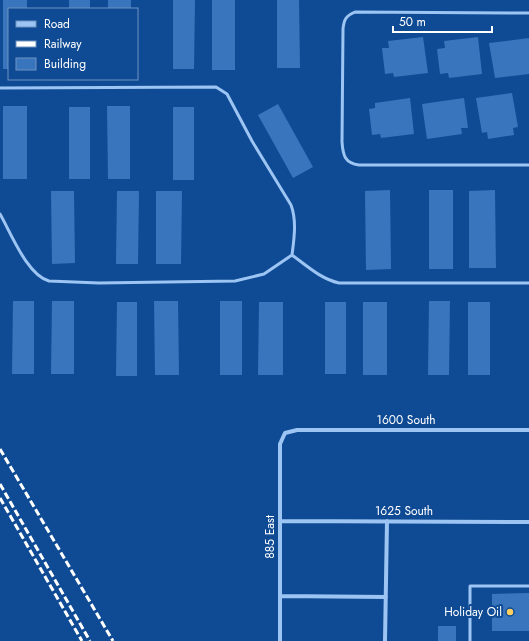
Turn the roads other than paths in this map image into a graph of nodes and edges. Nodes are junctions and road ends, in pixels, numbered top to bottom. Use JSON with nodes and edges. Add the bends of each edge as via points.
{"nodes":[{"id":1,"x":529,"y":13,"type":"edge"},
{"id":2,"x":0,"y":88,"type":"edge"},
{"id":3,"x":529,"y":165,"type":"edge"},
{"id":4,"x":0,"y":214,"type":"edge"},
{"id":5,"x":292,"y":255,"type":"junction"},
{"id":6,"x":529,"y":283,"type":"edge"},
{"id":7,"x":529,"y":430,"type":"edge"},
{"id":8,"x":284,"y":433,"type":"joint"},
{"id":9,"x":280,"y":521,"type":"junction"},
{"id":10,"x":387,"y":521,"type":"junction"},
{"id":11,"x":529,"y":522,"type":"edge"},
{"id":12,"x":529,"y":586,"type":"edge"},
{"id":13,"x":280,"y":596,"type":"junction"},
{"id":14,"x":386,"y":597,"type":"junction"},
{"id":15,"x":280,"y":641,"type":"edge"},
{"id":16,"x":385,"y":641,"type":"edge"},
{"id":17,"x":470,"y":641,"type":"edge"}],
"edges":[{"from":1,"to":3,"type":"lane","via":[[355,12],[347,15],[343,20],[342,135],[343,152],[350,164]]},
{"from":2,"to":5,"type":"lane","via":[[221,88],[227,94],[291,205],[294,229]]},
{"from":4,"to":5,"type":"lane","via":[[33,270],[41,279],[49,281],[235,281],[264,274]]},
{"from":5,"to":6,"type":"lane","via":[[329,281],[339,283]]},
{"from":7,"to":8,"type":"street","name":"1600 South","via":[[297,430]]},
{"from":8,"to":9,"type":"street","name":"885 East","via":[[280,444]]},
{"from":9,"to":10,"type":"street","name":"1625 South"},
{"from":9,"to":13,"type":"street","name":"885 East"},
{"from":10,"to":11,"type":"street","name":"1625 South"},
{"from":10,"to":14,"type":"street"},
{"from":12,"to":17,"type":"lane","via":[[470,586]]},
{"from":13,"to":14,"type":"street"},
{"from":13,"to":15,"type":"street","name":"885 East"},
{"from":14,"to":16,"type":"street"}]}
